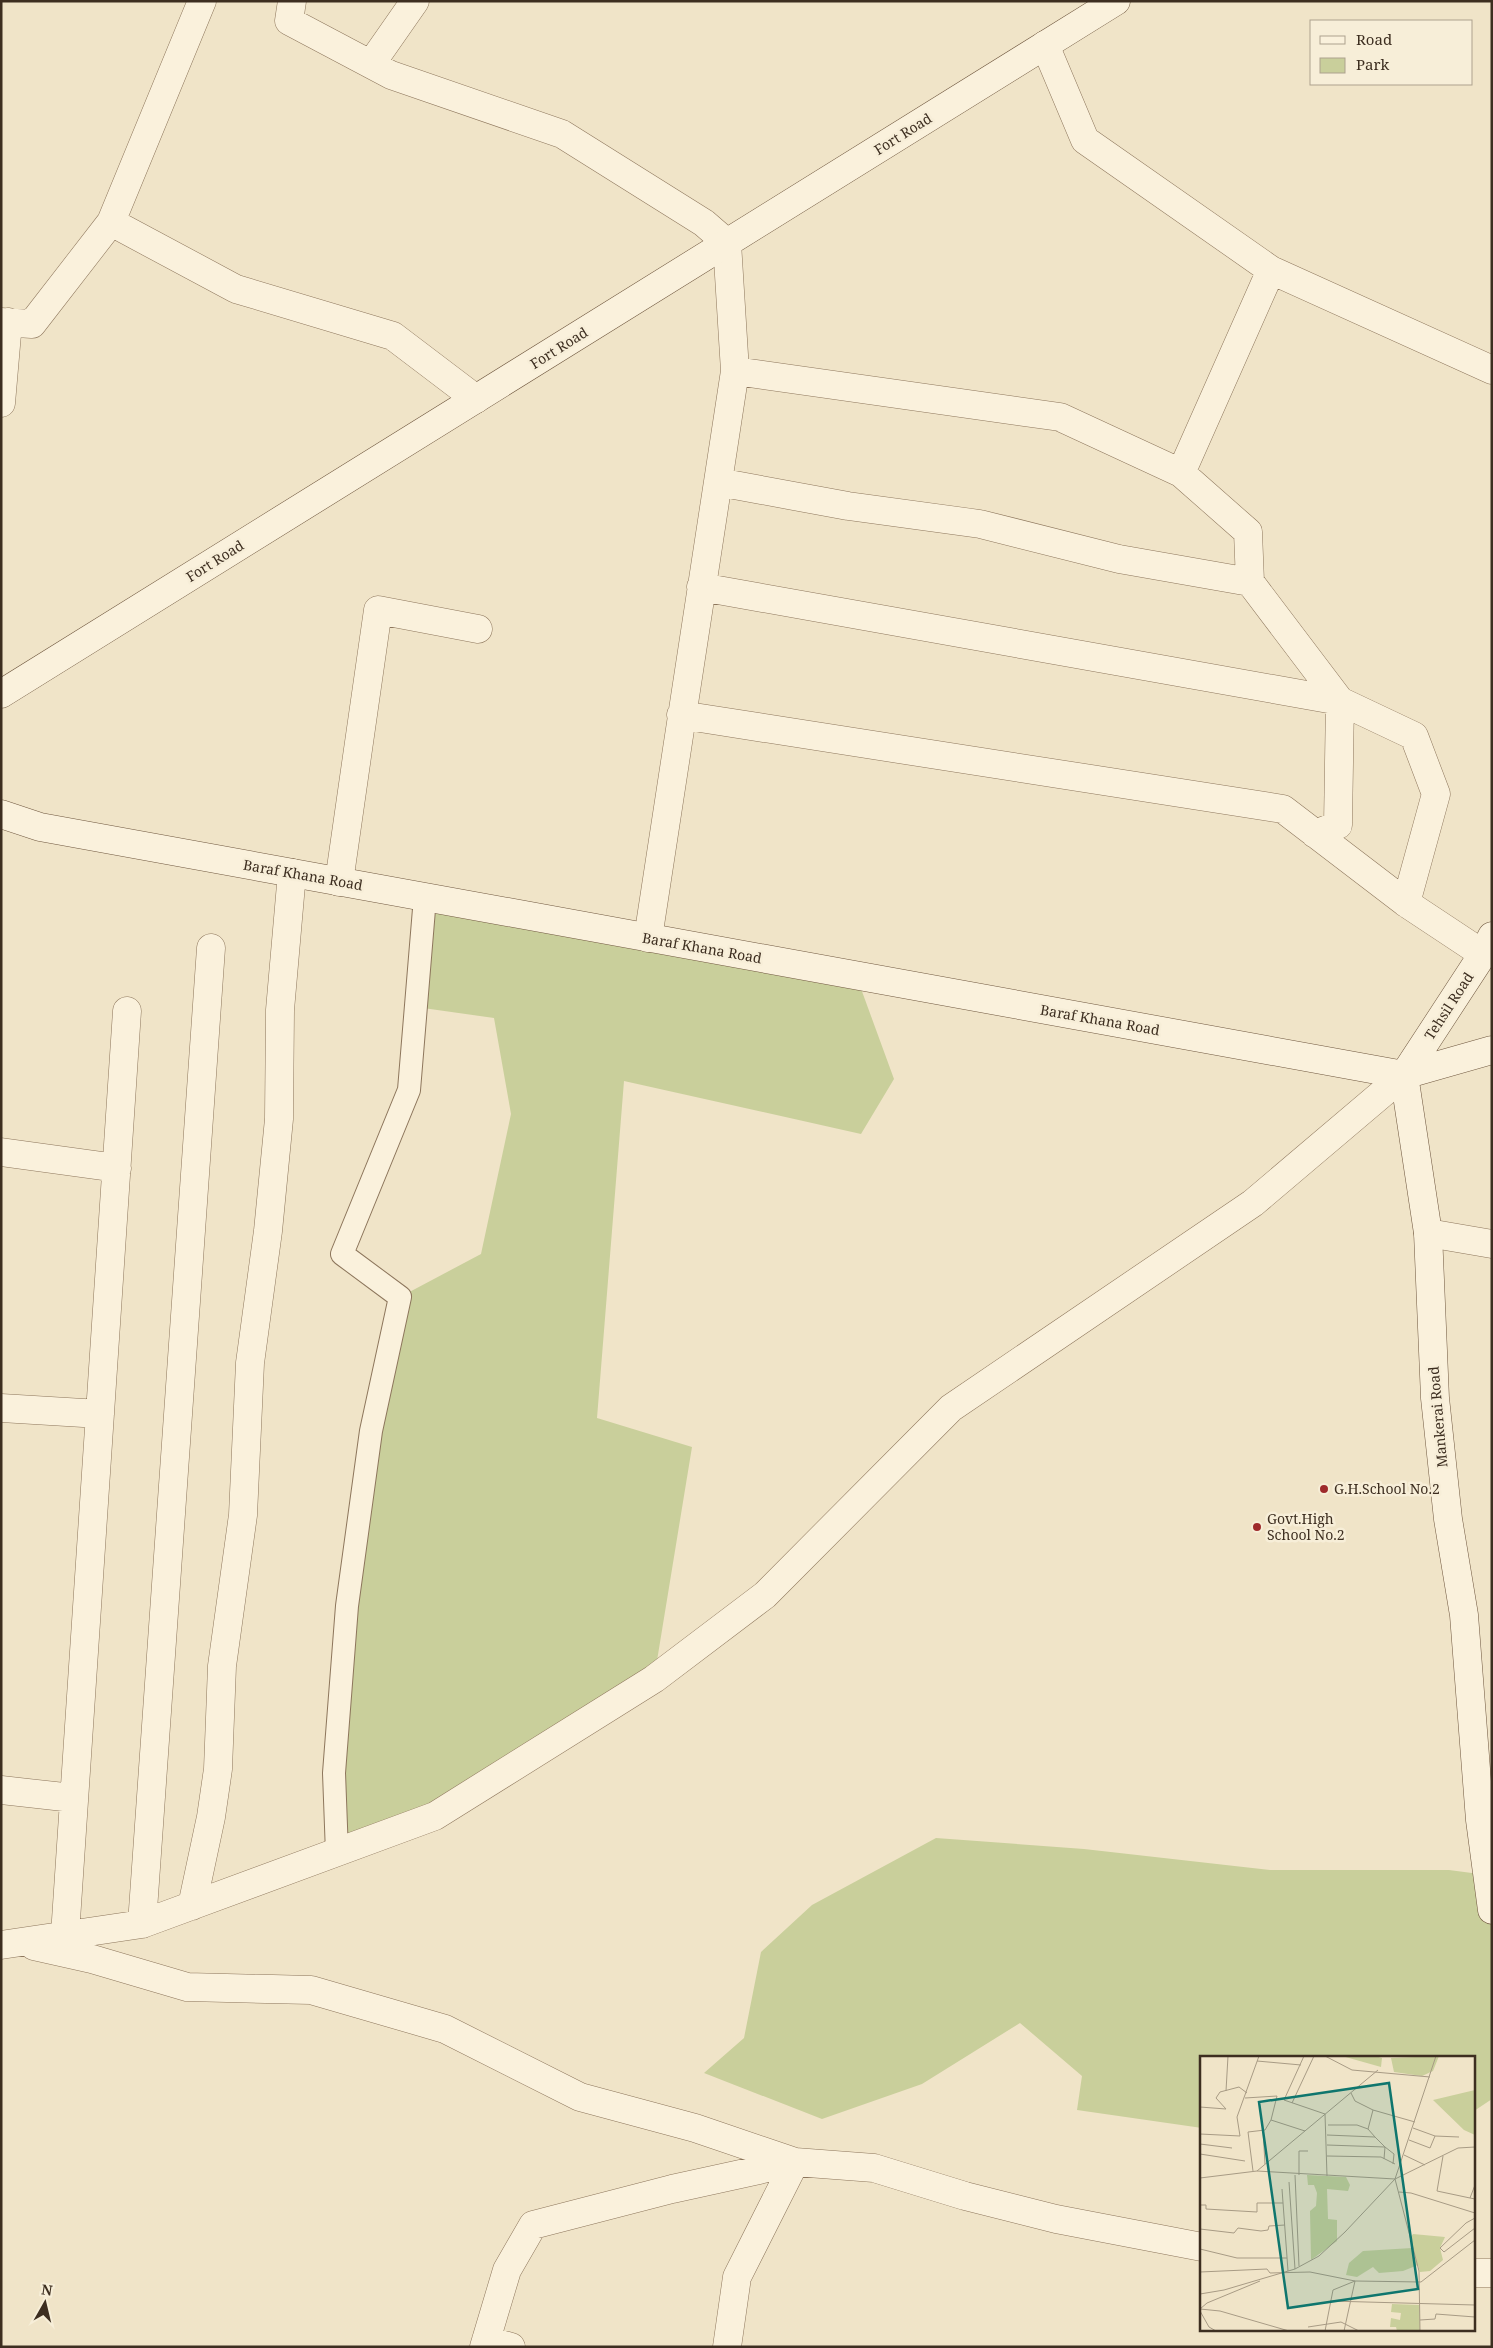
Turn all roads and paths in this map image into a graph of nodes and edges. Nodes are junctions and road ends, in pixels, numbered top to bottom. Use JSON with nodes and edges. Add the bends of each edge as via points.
{"nodes":[{"id":1,"x":202,"y":1,"type":"edge"},
{"id":2,"x":292,"y":1,"type":"edge"},
{"id":3,"x":415,"y":1,"type":"edge"},
{"id":4,"x":1116,"y":1,"type":"edge"},
{"id":5,"x":1045,"y":45,"type":"junction"},
{"id":6,"x":371,"y":64,"type":"junction"},
{"id":7,"x":111,"y":222,"type":"junction"},
{"id":8,"x":727,"y":243,"type":"junction"},
{"id":9,"x":1271,"y":270,"type":"junction"},
{"id":10,"x":4,"y":322,"type":"edge"},
{"id":11,"x":1492,"y":370,"type":"edge"},
{"id":12,"x":735,"y":371,"type":"junction"},
{"id":13,"x":476,"y":399,"type":"junction"},
{"id":14,"x":1,"y":403,"type":"edge"},
{"id":15,"x":1181,"y":473,"type":"junction"},
{"id":16,"x":718,"y":482,"type":"junction"},
{"id":17,"x":1250,"y":582,"type":"junction"},
{"id":18,"x":701,"y":587,"type":"junction"},
{"id":19,"x":478,"y":629,"type":"dead end"},
{"id":20,"x":1,"y":694,"type":"edge"},
{"id":21,"x":1340,"y":701,"type":"junction"},
{"id":22,"x":681,"y":715,"type":"junction"},
{"id":23,"x":1,"y":814,"type":"edge"},
{"id":24,"x":1315,"y":834,"type":"junction"},
{"id":25,"x":292,"y":873,"type":"junction"},
{"id":26,"x":339,"y":882,"type":"junction"},
{"id":27,"x":425,"y":898,"type":"junction"},
{"id":28,"x":1406,"y":903,"type":"junction"},
{"id":29,"x":648,"y":938,"type":"junction"},
{"id":30,"x":1487,"y":945,"type":"edge"},
{"id":31,"x":211,"y":948,"type":"dead end"},
{"id":32,"x":127,"y":1011,"type":"dead end"},
{"id":33,"x":1492,"y":1050,"type":"edge"},
{"id":34,"x":1404,"y":1075,"type":"junction"},
{"id":35,"x":1,"y":1152,"type":"edge"},
{"id":36,"x":117,"y":1168,"type":"junction"},
{"id":37,"x":1428,"y":1233,"type":"junction"},
{"id":38,"x":1492,"y":1244,"type":"edge"},
{"id":39,"x":1,"y":1408,"type":"edge"},
{"id":40,"x":100,"y":1414,"type":"junction"},
{"id":41,"x":1,"y":1790,"type":"edge"},
{"id":42,"x":73,"y":1798,"type":"junction"},
{"id":43,"x":338,"y":1852,"type":"junction"},
{"id":44,"x":192,"y":1906,"type":"junction"},
{"id":45,"x":1492,"y":1910,"type":"edge"},
{"id":46,"x":142,"y":1924,"type":"junction"},
{"id":47,"x":65,"y":1935,"type":"junction"},
{"id":48,"x":7,"y":1941,"type":"edge"},
{"id":49,"x":795,"y":2162,"type":"junction"},
{"id":50,"x":1200,"y":2247,"type":"edge"},
{"id":51,"x":1476,"y":2273,"type":"edge"},
{"id":52,"x":1492,"y":2273,"type":"edge"},
{"id":53,"x":494,"y":2345,"type":"edge"},
{"id":54,"x":727,"y":2347,"type":"edge"}],
"edges":[{"from":1,"to":7,"type":"street"},
{"from":2,"to":6,"type":"street","via":[[289,21]]},
{"from":3,"to":6,"type":"street"},
{"from":4,"to":5,"type":"street","name":"Fort Road"},
{"from":5,"to":8,"type":"street","name":"Fort Road"},
{"from":5,"to":9,"type":"street","via":[[1085,140]]},
{"from":6,"to":8,"type":"street","via":[[391,75],[562,134],[704,222]]},
{"from":7,"to":10,"type":"street","via":[[32,324]]},
{"from":7,"to":13,"type":"street","via":[[236,289],[394,336]]},
{"from":8,"to":12,"type":"street"},
{"from":8,"to":13,"type":"street","name":"Fort Road"},
{"from":9,"to":11,"type":"street"},
{"from":9,"to":15,"type":"street"},
{"from":10,"to":14,"type":"street"},
{"from":12,"to":15,"type":"street","via":[[1060,417]]},
{"from":12,"to":16,"type":"street"},
{"from":13,"to":20,"type":"street","name":"Fort Road"},
{"from":15,"to":17,"type":"street","via":[[1248,532]]},
{"from":16,"to":17,"type":"street","via":[[848,506],[980,524],[1119,559]]},
{"from":16,"to":18,"type":"street"},
{"from":17,"to":21,"type":"street"},
{"from":18,"to":21,"type":"street"},
{"from":18,"to":22,"type":"street"},
{"from":19,"to":26,"type":"street","via":[[378,610]]},
{"from":21,"to":24,"type":"street","via":[[1338,824]]},
{"from":21,"to":28,"type":"street","via":[[1414,736],[1436,794]]},
{"from":22,"to":24,"type":"street","via":[[1283,809]]},
{"from":22,"to":29,"type":"street"},
{"from":23,"to":25,"type":"street","name":"Baraf Khana Road","via":[[40,827]]},
{"from":24,"to":28,"type":"street"},
{"from":25,"to":26,"type":"street","name":"Baraf Khana Road"},
{"from":25,"to":44,"type":"street","via":[[280,1010],[279,1119],[250,1363],[244,1515],[222,1666],[218,1769]]},
{"from":26,"to":27,"type":"street","name":"Baraf Khana Road"},
{"from":27,"to":29,"type":"street","name":"Baraf Khana Road"},
{"from":27,"to":43,"type":"lane","via":[[409,1090],[342,1254],[400,1297],[371,1431],[347,1606],[334,1773]]},
{"from":28,"to":30,"type":"street"},
{"from":29,"to":34,"type":"street","name":"Baraf Khana Road"},
{"from":30,"to":34,"type":"street","name":"Tehsil Road"},
{"from":31,"to":46,"type":"street"},
{"from":32,"to":36,"type":"street"},
{"from":33,"to":34,"type":"street"},
{"from":34,"to":37,"type":"street","name":"Mankerai Road"},
{"from":34,"to":43,"type":"street","via":[[1253,1203],[951,1408],[765,1595],[654,1679],[435,1816]]},
{"from":35,"to":36,"type":"street"},
{"from":36,"to":40,"type":"street"},
{"from":37,"to":38,"type":"street"},
{"from":37,"to":45,"type":"street","name":"Mankerai Road","via":[[1435,1398],[1448,1519],[1464,1615],[1480,1820]]},
{"from":39,"to":40,"type":"street"},
{"from":40,"to":42,"type":"street"},
{"from":41,"to":42,"type":"street"},
{"from":42,"to":47,"type":"street"},
{"from":43,"to":44,"type":"street"},
{"from":44,"to":46,"type":"street"},
{"from":46,"to":47,"type":"street"},
{"from":47,"to":48,"type":"street"},
{"from":48,"to":49,"type":"street","via":[[92,1959],[187,1987],[311,1990],[445,2029],[580,2098],[695,2128]]},
{"from":49,"to":50,"type":"street","via":[[874,2168],[1056,2219]]},
{"from":49,"to":53,"type":"street","via":[[672,2189],[533,2225],[507,2270]]},
{"from":49,"to":54,"type":"street","via":[[737,2277]]},
{"from":51,"to":52,"type":"street"}]}
